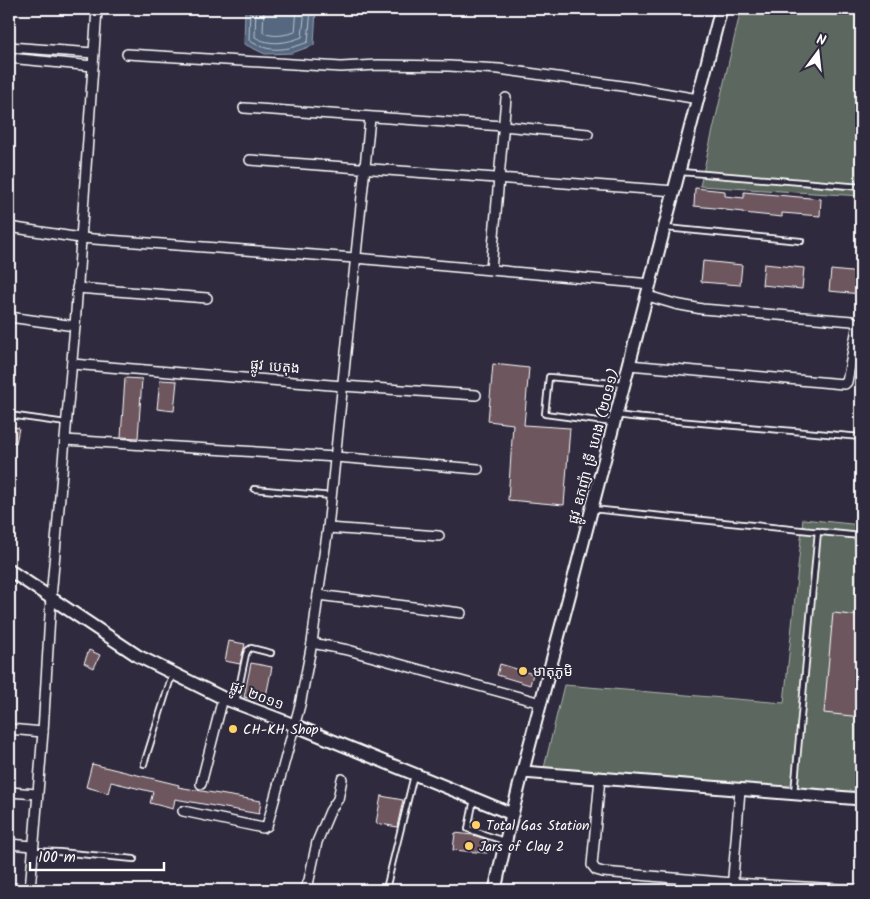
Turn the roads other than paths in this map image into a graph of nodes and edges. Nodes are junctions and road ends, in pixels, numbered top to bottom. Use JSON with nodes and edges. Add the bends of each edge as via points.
{"nodes":[{"id":1,"x":98,"y":9,"type":"edge"},
{"id":2,"x":721,"y":9,"type":"edge"},
{"id":3,"x":9,"y":47,"type":"edge"},
{"id":4,"x":94,"y":53,"type":"junction"},
{"id":5,"x":127,"y":54,"type":"dead end"},
{"id":6,"x":9,"y":58,"type":"edge"},
{"id":7,"x":93,"y":66,"type":"junction"},
{"id":8,"x":506,"y":98,"type":"dead end"},
{"id":9,"x":698,"y":99,"type":"junction"},
{"id":10,"x":244,"y":108,"type":"dead end"},
{"id":11,"x":370,"y":118,"type":"junction"},
{"id":12,"x":503,"y":126,"type":"junction"},
{"id":13,"x":588,"y":134,"type":"dead end"},
{"id":14,"x":250,"y":160,"type":"dead end"},
{"id":15,"x":364,"y":168,"type":"junction"},
{"id":16,"x":680,"y":172,"type":"junction"},
{"id":17,"x":498,"y":179,"type":"junction"},
{"id":18,"x":861,"y":187,"type":"edge"},
{"id":19,"x":675,"y":191,"type":"junction"},
{"id":20,"x":9,"y":227,"type":"edge"},
{"id":21,"x":666,"y":228,"type":"junction"},
{"id":22,"x":80,"y":238,"type":"junction"},
{"id":23,"x":801,"y":241,"type":"dead end"},
{"id":24,"x":356,"y":258,"type":"junction"},
{"id":25,"x":491,"y":270,"type":"junction"},
{"id":26,"x":77,"y":288,"type":"junction"},
{"id":27,"x":650,"y":290,"type":"junction"},
{"id":28,"x":207,"y":298,"type":"dead end"},
{"id":29,"x":9,"y":317,"type":"edge"},
{"id":30,"x":75,"y":326,"type":"junction"},
{"id":31,"x":72,"y":364,"type":"junction"},
{"id":32,"x":629,"y":365,"type":"junction"},
{"id":33,"x":624,"y":384,"type":"junction"},
{"id":34,"x":343,"y":386,"type":"junction"},
{"id":35,"x":476,"y":395,"type":"dead end"},
{"id":36,"x":9,"y":415,"type":"edge"},
{"id":37,"x":614,"y":418,"type":"junction"},
{"id":38,"x":66,"y":423,"type":"junction"},
{"id":39,"x":861,"y":437,"type":"edge"},
{"id":40,"x":64,"y":440,"type":"junction"},
{"id":41,"x":336,"y":457,"type":"junction"},
{"id":42,"x":478,"y":470,"type":"dead end"},
{"id":43,"x":254,"y":489,"type":"dead end"},
{"id":44,"x":332,"y":496,"type":"junction"},
{"id":45,"x":592,"y":509,"type":"junction"},
{"id":46,"x":328,"y":528,"type":"junction"},
{"id":47,"x":818,"y":531,"type":"junction"},
{"id":48,"x":439,"y":536,"type":"dead end"},
{"id":49,"x":861,"y":536,"type":"edge"},
{"id":50,"x":9,"y":570,"type":"edge"},
{"id":51,"x":318,"y":595,"type":"junction"},
{"id":52,"x":51,"y":598,"type":"junction"},
{"id":53,"x":462,"y":613,"type":"dead end"},
{"id":54,"x":312,"y":643,"type":"junction"},
{"id":55,"x":271,"y":653,"type":"dead end"},
{"id":56,"x":172,"y":674,"type":"junction"},
{"id":57,"x":223,"y":698,"type":"junction"},
{"id":58,"x":236,"y":703,"type":"junction"},
{"id":59,"x":542,"y":703,"type":"junction"},
{"id":60,"x":294,"y":725,"type":"junction"},
{"id":61,"x":9,"y":729,"type":"edge"},
{"id":62,"x":43,"y":732,"type":"junction"},
{"id":63,"x":144,"y":764,"type":"dead end"},
{"id":64,"x":523,"y":772,"type":"junction"},
{"id":65,"x":414,"y":773,"type":"junction"},
{"id":66,"x":600,"y":778,"type":"junction"},
{"id":67,"x":342,"y":779,"type":"dead end"},
{"id":68,"x":201,"y":784,"type":"dead end"},
{"id":69,"x":740,"y":790,"type":"junction"},
{"id":70,"x":9,"y":792,"type":"edge"},
{"id":71,"x":37,"y":794,"type":"junction"},
{"id":72,"x":794,"y":794,"type":"junction"},
{"id":73,"x":474,"y":798,"type":"junction"},
{"id":74,"x":861,"y":799,"type":"edge"},
{"id":75,"x":183,"y":811,"type":"dead end"},
{"id":76,"x":512,"y":814,"type":"junction"},
{"id":77,"x":505,"y":841,"type":"junction"},
{"id":78,"x":9,"y":844,"type":"edge"},
{"id":79,"x":33,"y":848,"type":"junction"},
{"id":80,"x":134,"y":858,"type":"dead end"},
{"id":81,"x":387,"y":885,"type":"dead end"},
{"id":82,"x":732,"y":887,"type":"edge"},
{"id":83,"x":9,"y":888,"type":"edge"},
{"id":84,"x":31,"y":890,"type":"edge"},
{"id":85,"x":305,"y":890,"type":"edge"},
{"id":86,"x":495,"y":890,"type":"edge"},
{"id":87,"x":857,"y":890,"type":"edge"}],
"edges":[{"from":1,"to":4,"type":"street"},
{"from":2,"to":9,"type":"main road","name":"ផ្លូវ ឧកញ៉ា ទ្រី ហេង (២០១១)"},
{"from":3,"to":4,"type":"street"},
{"from":4,"to":7,"type":"street"},
{"from":5,"to":9,"type":"street","via":[[341,67],[405,65],[499,69]]},
{"from":6,"to":7,"type":"street"},
{"from":7,"to":22,"type":"street"},
{"from":8,"to":12,"type":"street"},
{"from":9,"to":16,"type":"main road","name":"ផ្លូវ ឧកញ៉ា ទ្រី ហេង (២០១១)"},
{"from":10,"to":11,"type":"street"},
{"from":11,"to":12,"type":"street"},
{"from":11,"to":15,"type":"street"},
{"from":12,"to":13,"type":"street"},
{"from":12,"to":17,"type":"street"},
{"from":14,"to":15,"type":"street"},
{"from":15,"to":17,"type":"street"},
{"from":15,"to":24,"type":"street"},
{"from":16,"to":18,"type":"lane"},
{"from":16,"to":19,"type":"main road","name":"ផ្លូវ ឧកញ៉ា ទ្រី ហេង (២០១១)"},
{"from":17,"to":19,"type":"street"},
{"from":17,"to":25,"type":"street"},
{"from":19,"to":21,"type":"main road","name":"ផ្លូវ ឧកញ៉ា ទ្រី ហេង (២០១១)"},
{"from":20,"to":22,"type":"street"},
{"from":21,"to":23,"type":"lane"},
{"from":21,"to":27,"type":"main road","name":"ផ្លូវ ឧកញ៉ា ទ្រី ហេង (២០១១)"},
{"from":22,"to":24,"type":"street"},
{"from":22,"to":26,"type":"street"},
{"from":24,"to":25,"type":"street"},
{"from":24,"to":34,"type":"street"},
{"from":25,"to":27,"type":"street"},
{"from":26,"to":28,"type":"street"},
{"from":26,"to":30,"type":"street"},
{"from":27,"to":32,"type":"main road","name":"ផ្លូវ ឧកញ៉ា ទ្រី ហេង (២០១១)"},
{"from":27,"to":32,"type":"street","via":[[675,304],[702,309],[852,321],[857,328],[847,382],[833,384]]},
{"from":29,"to":30,"type":"street"},
{"from":30,"to":31,"type":"street"},
{"from":31,"to":34,"type":"street","name":"ផ្លូវ បេតុង"},
{"from":31,"to":38,"type":"street"},
{"from":32,"to":33,"type":"main road","name":"ផ្លូវ ឧកញ៉ា ទ្រី ហេង (២០១១)"},
{"from":33,"to":37,"type":"main road","name":"ផ្លូវ ឧកញ៉ា ទ្រី ហេង (២០១១)"},
{"from":33,"to":37,"type":"lane","via":[[549,377],[545,414],[595,420]]},
{"from":34,"to":35,"type":"street","name":"ផ្លូវ បេតុង"},
{"from":34,"to":41,"type":"street"},
{"from":36,"to":38,"type":"lane"},
{"from":37,"to":39,"type":"lane"},
{"from":37,"to":45,"type":"main road","name":"ផ្លូវ ឧកញ៉ា ទ្រី ហេង (២០១១)"},
{"from":38,"to":40,"type":"street"},
{"from":40,"to":41,"type":"street"},
{"from":40,"to":52,"type":"street"},
{"from":41,"to":42,"type":"street"},
{"from":41,"to":44,"type":"street"},
{"from":43,"to":44,"type":"lane"},
{"from":44,"to":46,"type":"street"},
{"from":45,"to":47,"type":"lane"},
{"from":45,"to":59,"type":"main road","name":"ផ្លូវ ឧកញ៉ា ទ្រី ហេង (២០១១)"},
{"from":46,"to":48,"type":"street"},
{"from":46,"to":51,"type":"street"},
{"from":47,"to":49,"type":"lane"},
{"from":47,"to":72,"type":"lane"},
{"from":50,"to":52,"type":"main road","name":"ផ្លូវ ២០១១"},
{"from":51,"to":53,"type":"street"},
{"from":51,"to":54,"type":"street"},
{"from":52,"to":56,"type":"main road","name":"ផ្លូវ ២០១១","via":[[138,656]]},
{"from":52,"to":62,"type":"street"},
{"from":54,"to":59,"type":"street"},
{"from":54,"to":60,"type":"street"},
{"from":55,"to":58,"type":"lane","via":[[248,650]]},
{"from":56,"to":57,"type":"main road","name":"ផ្លូវ ២០១១"},
{"from":56,"to":63,"type":"lane"},
{"from":57,"to":58,"type":"main road","name":"ផ្លូវ ២០១១"},
{"from":57,"to":68,"type":"street"},
{"from":58,"to":60,"type":"main road","name":"ផ្លូវ ២០១១"},
{"from":59,"to":64,"type":"main road","name":"ផ្លូវ ឧកញ៉ា ទ្រី ហេង (២០១១)"},
{"from":60,"to":65,"type":"main road","name":"ផ្លូវ ២០១១"},
{"from":60,"to":75,"type":"street","via":[[266,827]]},
{"from":61,"to":62,"type":"street"},
{"from":62,"to":71,"type":"street"},
{"from":64,"to":66,"type":"main road"},
{"from":64,"to":76,"type":"main road","name":"ផ្លូវ ឧកញ៉ា ទ្រី ហេង (២០១១)"},
{"from":65,"to":73,"type":"main road","name":"ផ្លូវ ២០១១"},
{"from":65,"to":81,"type":"lane"},
{"from":66,"to":69,"type":"main road"},
{"from":66,"to":82,"type":"street","via":[[592,865],[596,870]]},
{"from":67,"to":85,"type":"street","via":[[338,799],[317,842]]},
{"from":69,"to":72,"type":"main road"},
{"from":69,"to":82,"type":"street"},
{"from":70,"to":71,"type":"street"},
{"from":71,"to":79,"type":"street"},
{"from":72,"to":74,"type":"main road"},
{"from":73,"to":76,"type":"main road","name":"ផ្លូវ ២០១១"},
{"from":73,"to":77,"type":"lane","via":[[468,829]]},
{"from":76,"to":77,"type":"main road","name":"ផ្លូវ ឧកញ៉ា ទ្រី ហេង (២០១១)"},
{"from":77,"to":86,"type":"main road","name":"ផ្លូវ ឧកញ៉ា ទ្រី ហេង (២០១១)"},
{"from":78,"to":79,"type":"street"},
{"from":79,"to":80,"type":"lane"},
{"from":79,"to":84,"type":"street"},
{"from":82,"to":87,"type":"street"},
{"from":83,"to":84,"type":"street"}]}
